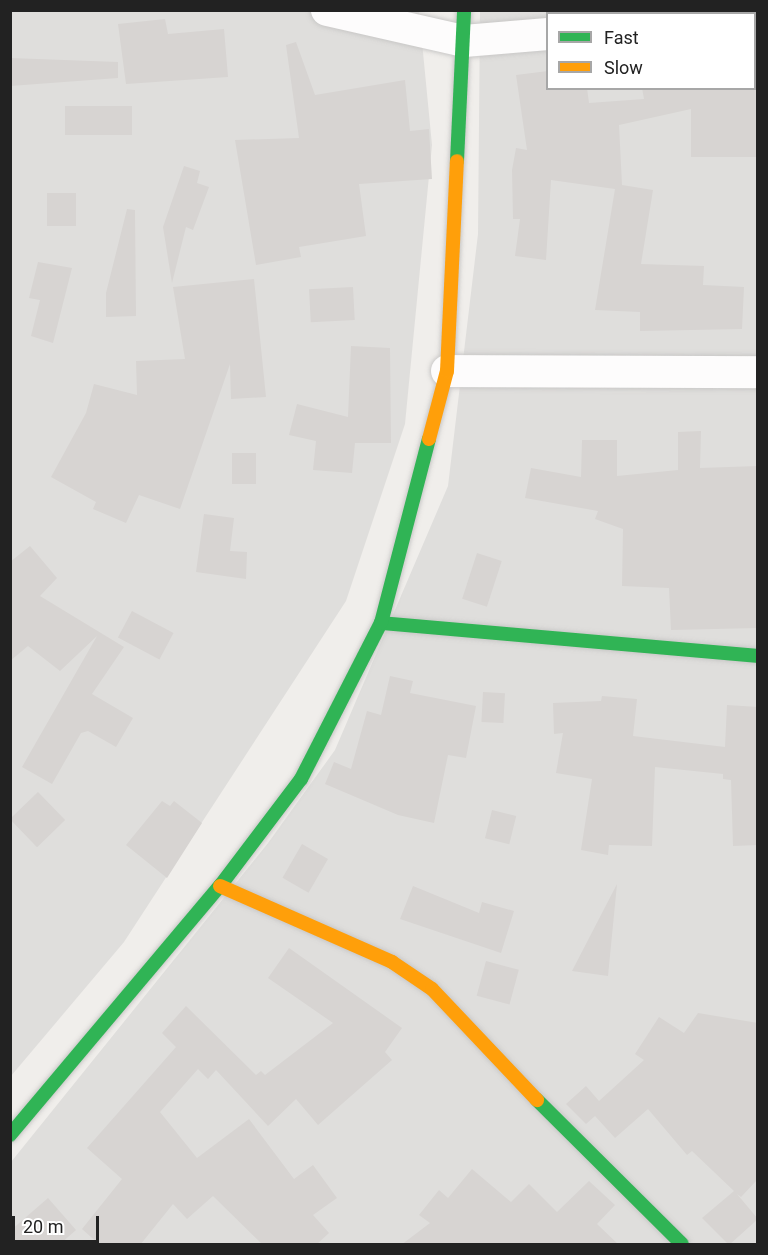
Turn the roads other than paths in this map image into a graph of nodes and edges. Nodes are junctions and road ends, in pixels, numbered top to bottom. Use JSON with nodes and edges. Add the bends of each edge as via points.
{"nodes":[{"id":1,"x":327,"y":10,"type":"edge"},
{"id":2,"x":464,"y":26,"type":"edge"},
{"id":3,"x":546,"y":34,"type":"edge"},
{"id":4,"x":447,"y":371,"type":"junction"},
{"id":5,"x":758,"y":372,"type":"edge"},
{"id":6,"x":381,"y":623,"type":"junction"},
{"id":7,"x":758,"y":656,"type":"edge"},
{"id":8,"x":220,"y":886,"type":"junction"},
{"id":9,"x":10,"y":1135,"type":"edge"},
{"id":10,"x":682,"y":1245,"type":"edge"}],
"edges":[{"from":1,"to":2,"type":"street"},
{"from":2,"to":3,"type":"street"},
{"from":2,"to":4,"type":"main road"},
{"from":4,"to":5,"type":"street"},
{"from":4,"to":6,"type":"main road"},
{"from":6,"to":7,"type":"main road"},
{"from":6,"to":8,"type":"main road","via":[[301,779]]},
{"from":8,"to":9,"type":"main road"},
{"from":8,"to":10,"type":"main road","via":[[392,962],[432,989],[581,1147]]}]}
